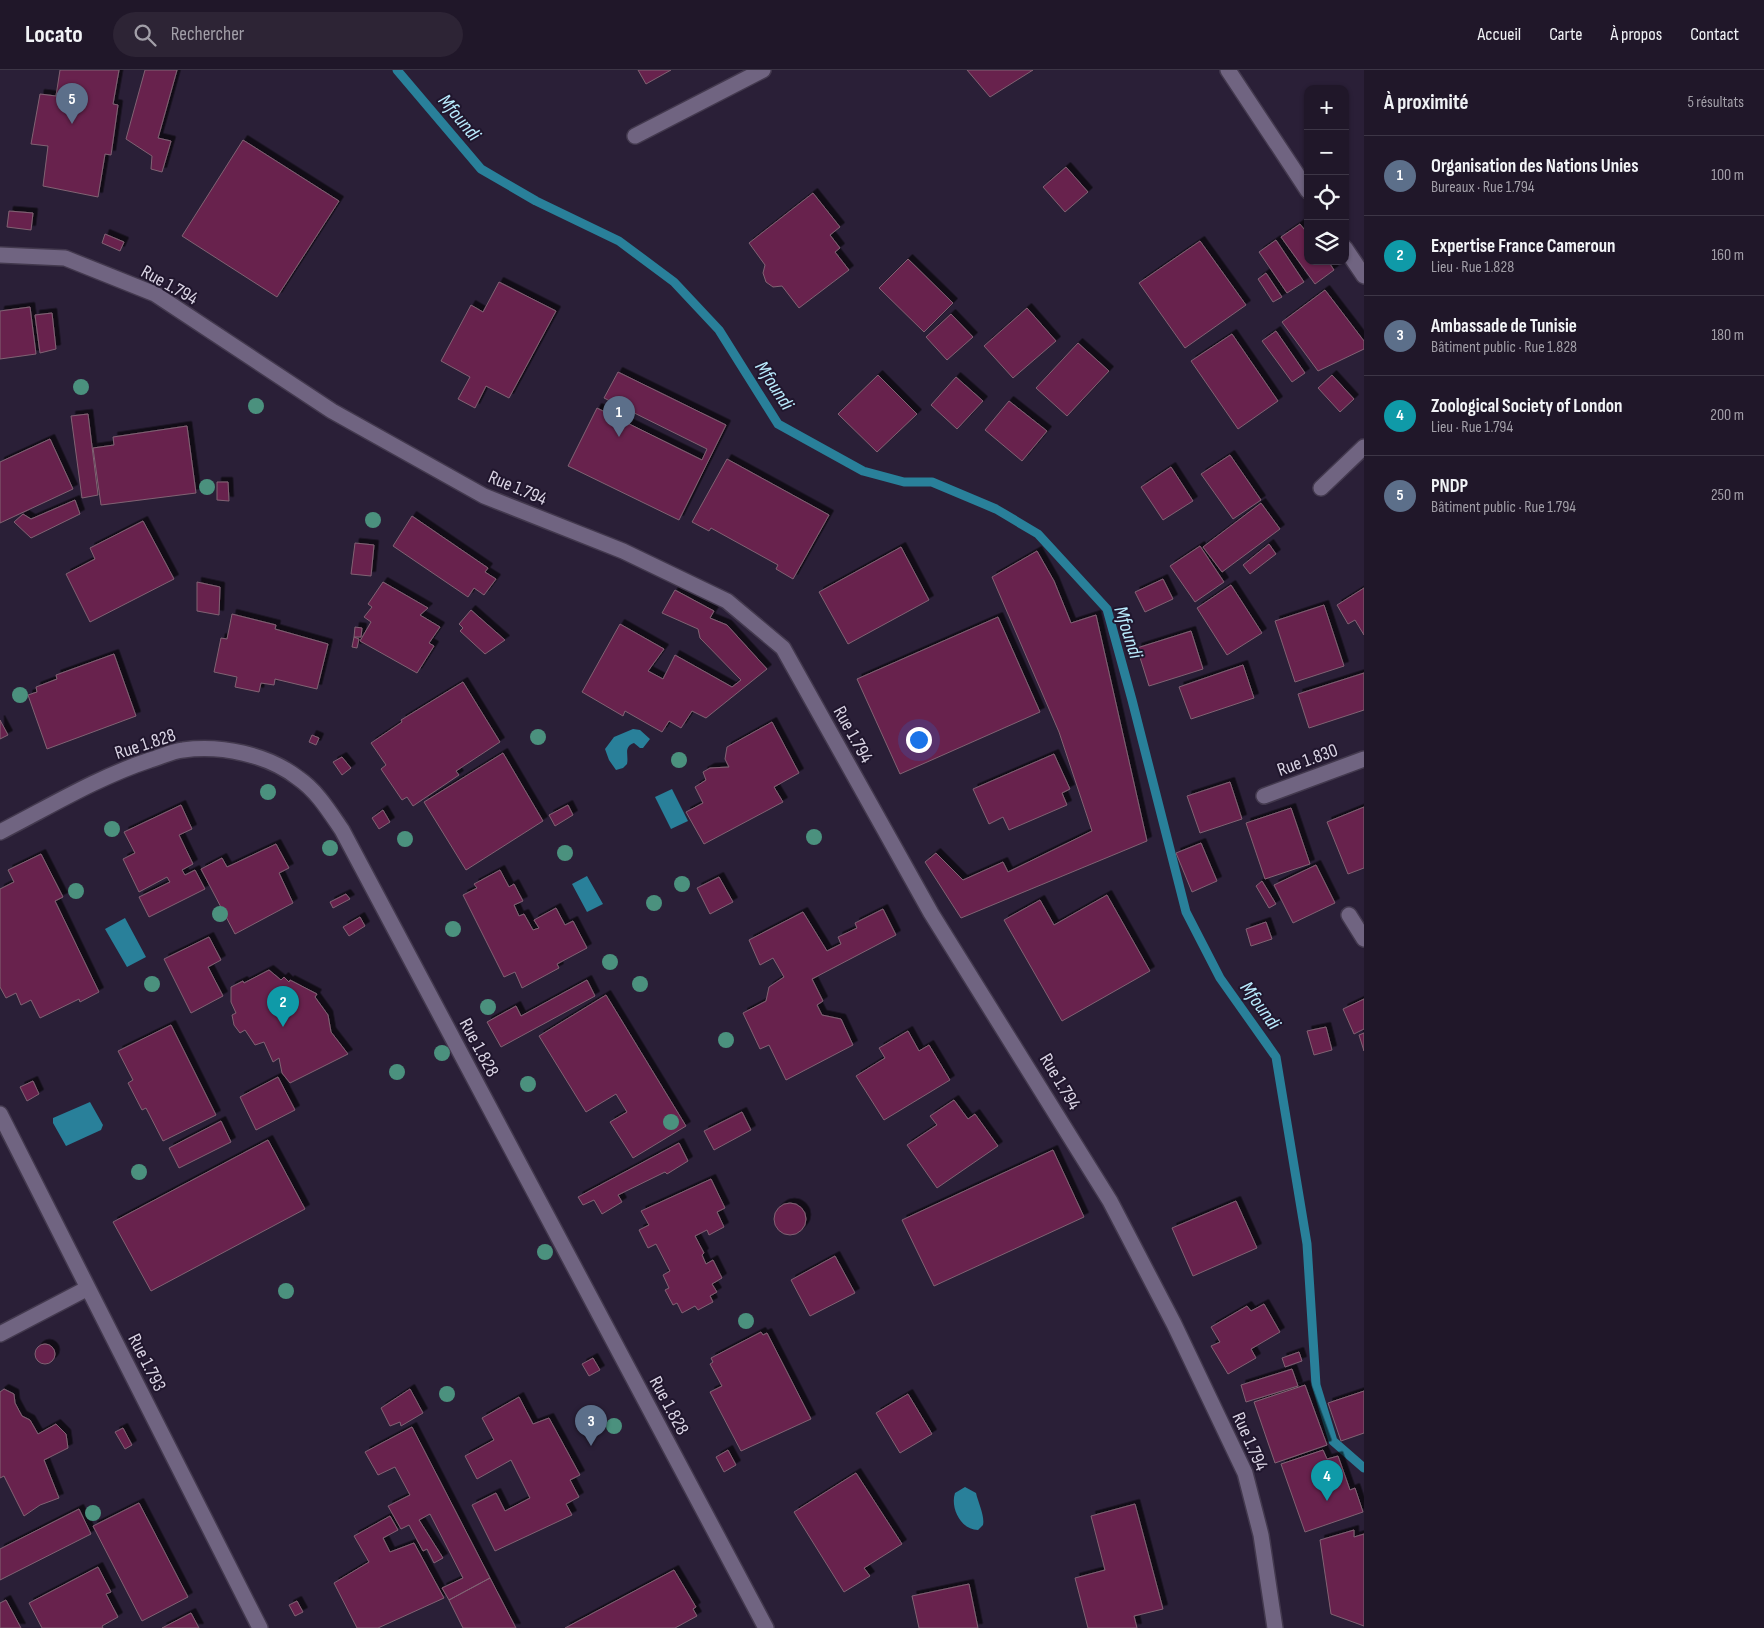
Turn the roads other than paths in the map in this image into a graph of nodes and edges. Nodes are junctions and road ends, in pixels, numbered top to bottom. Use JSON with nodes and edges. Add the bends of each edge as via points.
{"nodes":[{"id":1,"x":762,"y":70,"type":"edge"},
{"id":2,"x":1228,"y":70,"type":"edge"},
{"id":3,"x":635,"y":136,"type":"dead end"},
{"id":4,"x":1304,"y":185,"type":"edge"},
{"id":5,"x":1349,"y":254,"type":"edge"},
{"id":6,"x":0,"y":255,"type":"edge"},
{"id":7,"x":1364,"y":276,"type":"edge"},
{"id":8,"x":1364,"y":446,"type":"edge"},
{"id":9,"x":1321,"y":488,"type":"dead end"},
{"id":10,"x":1364,"y":759,"type":"edge"},
{"id":11,"x":1264,"y":796,"type":"dead end"},
{"id":12,"x":0,"y":832,"type":"edge"},
{"id":13,"x":1349,"y":916,"type":"dead end"},
{"id":14,"x":1364,"y":939,"type":"edge"},
{"id":15,"x":0,"y":1114,"type":"edge"},
{"id":16,"x":88,"y":1288,"type":"junction"},
{"id":17,"x":0,"y":1334,"type":"edge"},
{"id":18,"x":260,"y":1628,"type":"edge"},
{"id":19,"x":766,"y":1628,"type":"edge"},
{"id":20,"x":1275,"y":1628,"type":"edge"}],
"edges":[{"from":1,"to":3,"type":"street"},
{"from":2,"to":4,"type":"street"},
{"from":5,"to":7,"type":"street"},
{"from":6,"to":20,"type":"street","name":"Rue 1.794","via":[[65,258],[155,294],[332,411],[484,496],[623,552],[727,600],[783,648],[931,913],[1110,1201],[1174,1324],[1245,1473],[1262,1535]]},
{"from":8,"to":9,"type":"street"},
{"from":10,"to":11,"type":"street","name":"Rue 1.830"},
{"from":12,"to":19,"type":"street","name":"Rue 1.828","via":[[121,770],[181,750],[211,748],[240,752],[271,763],[298,778],[323,802],[346,839]]},
{"from":13,"to":14,"type":"street"},
{"from":15,"to":16,"type":"street","name":"Rue 1.793"},
{"from":16,"to":17,"type":"street"},
{"from":16,"to":18,"type":"street","name":"Rue 1.793"}]}
